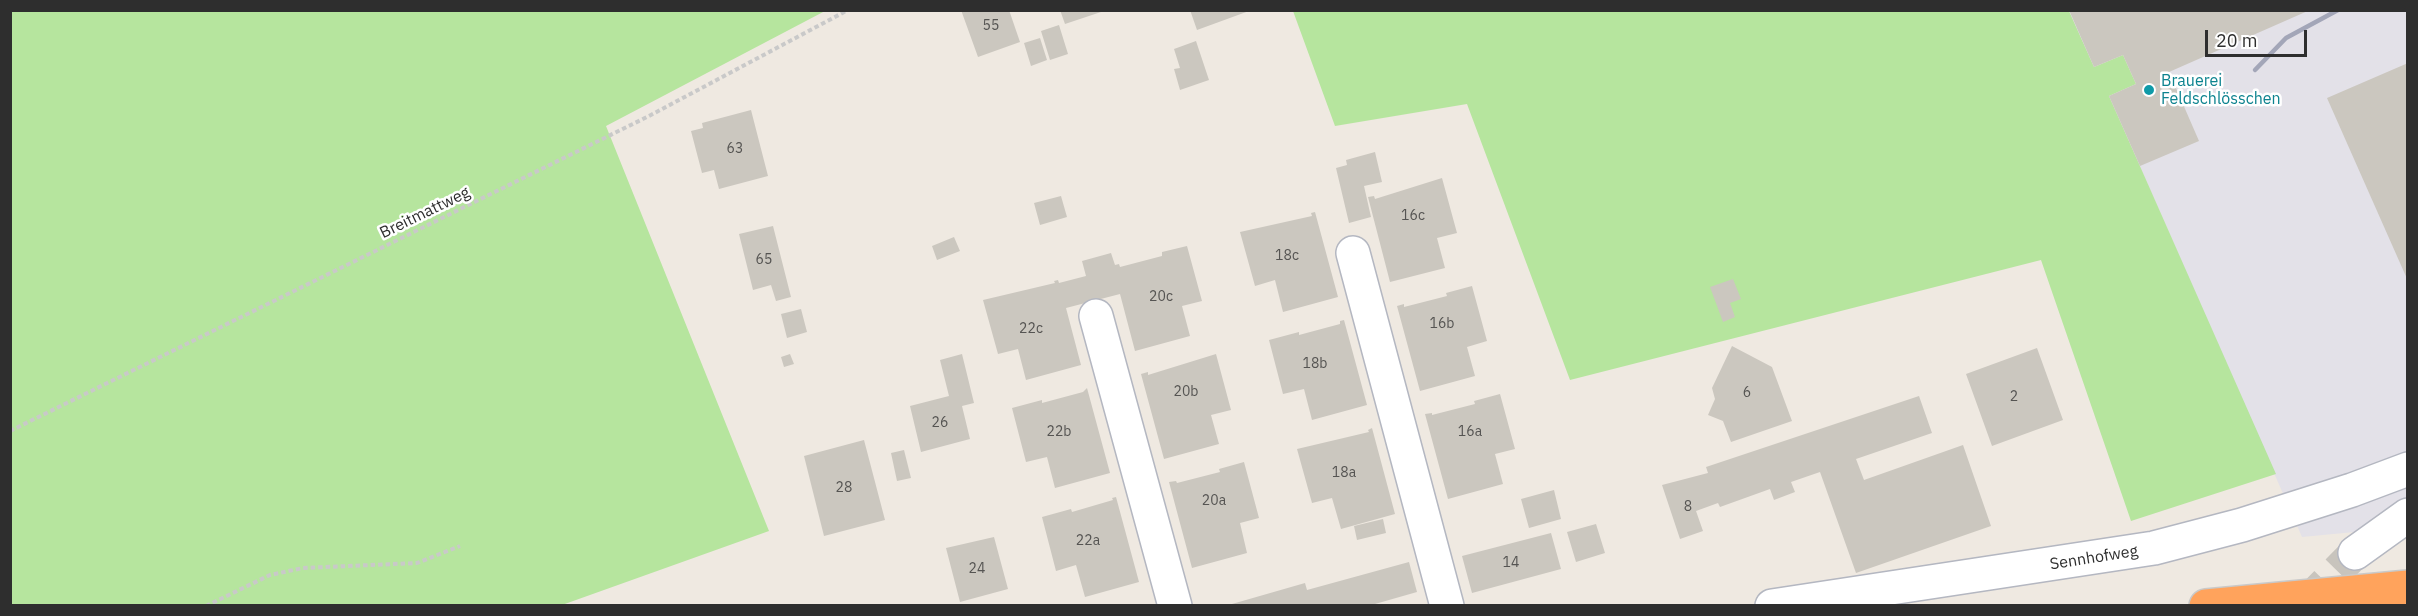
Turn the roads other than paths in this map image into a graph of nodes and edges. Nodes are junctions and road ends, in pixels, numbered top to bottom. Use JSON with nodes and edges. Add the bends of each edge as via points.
{"nodes":[{"id":1,"x":1353,"y":254,"type":"dead end"},
{"id":2,"x":1096,"y":316,"type":"dead end"},
{"id":3,"x":2408,"y":469,"type":"edge"},
{"id":4,"x":2408,"y":515,"type":"edge"},
{"id":5,"x":2355,"y":553,"type":"tunnel mouth"},
{"id":6,"x":2408,"y":586,"type":"edge"},
{"id":7,"x":1175,"y":606,"type":"edge"},
{"id":8,"x":1447,"y":606,"type":"edge"},
{"id":9,"x":1772,"y":606,"type":"edge"},
{"id":10,"x":2206,"y":606,"type":"edge"}],
"edges":[{"from":1,"to":8,"type":"street"},
{"from":2,"to":7,"type":"street"},
{"from":3,"to":9,"type":"street","name":"Sennhofweg","via":[[2242,525],[2154,548]]},
{"from":4,"to":5,"type":"street"},
{"from":6,"to":10,"type":"highway"}]}
